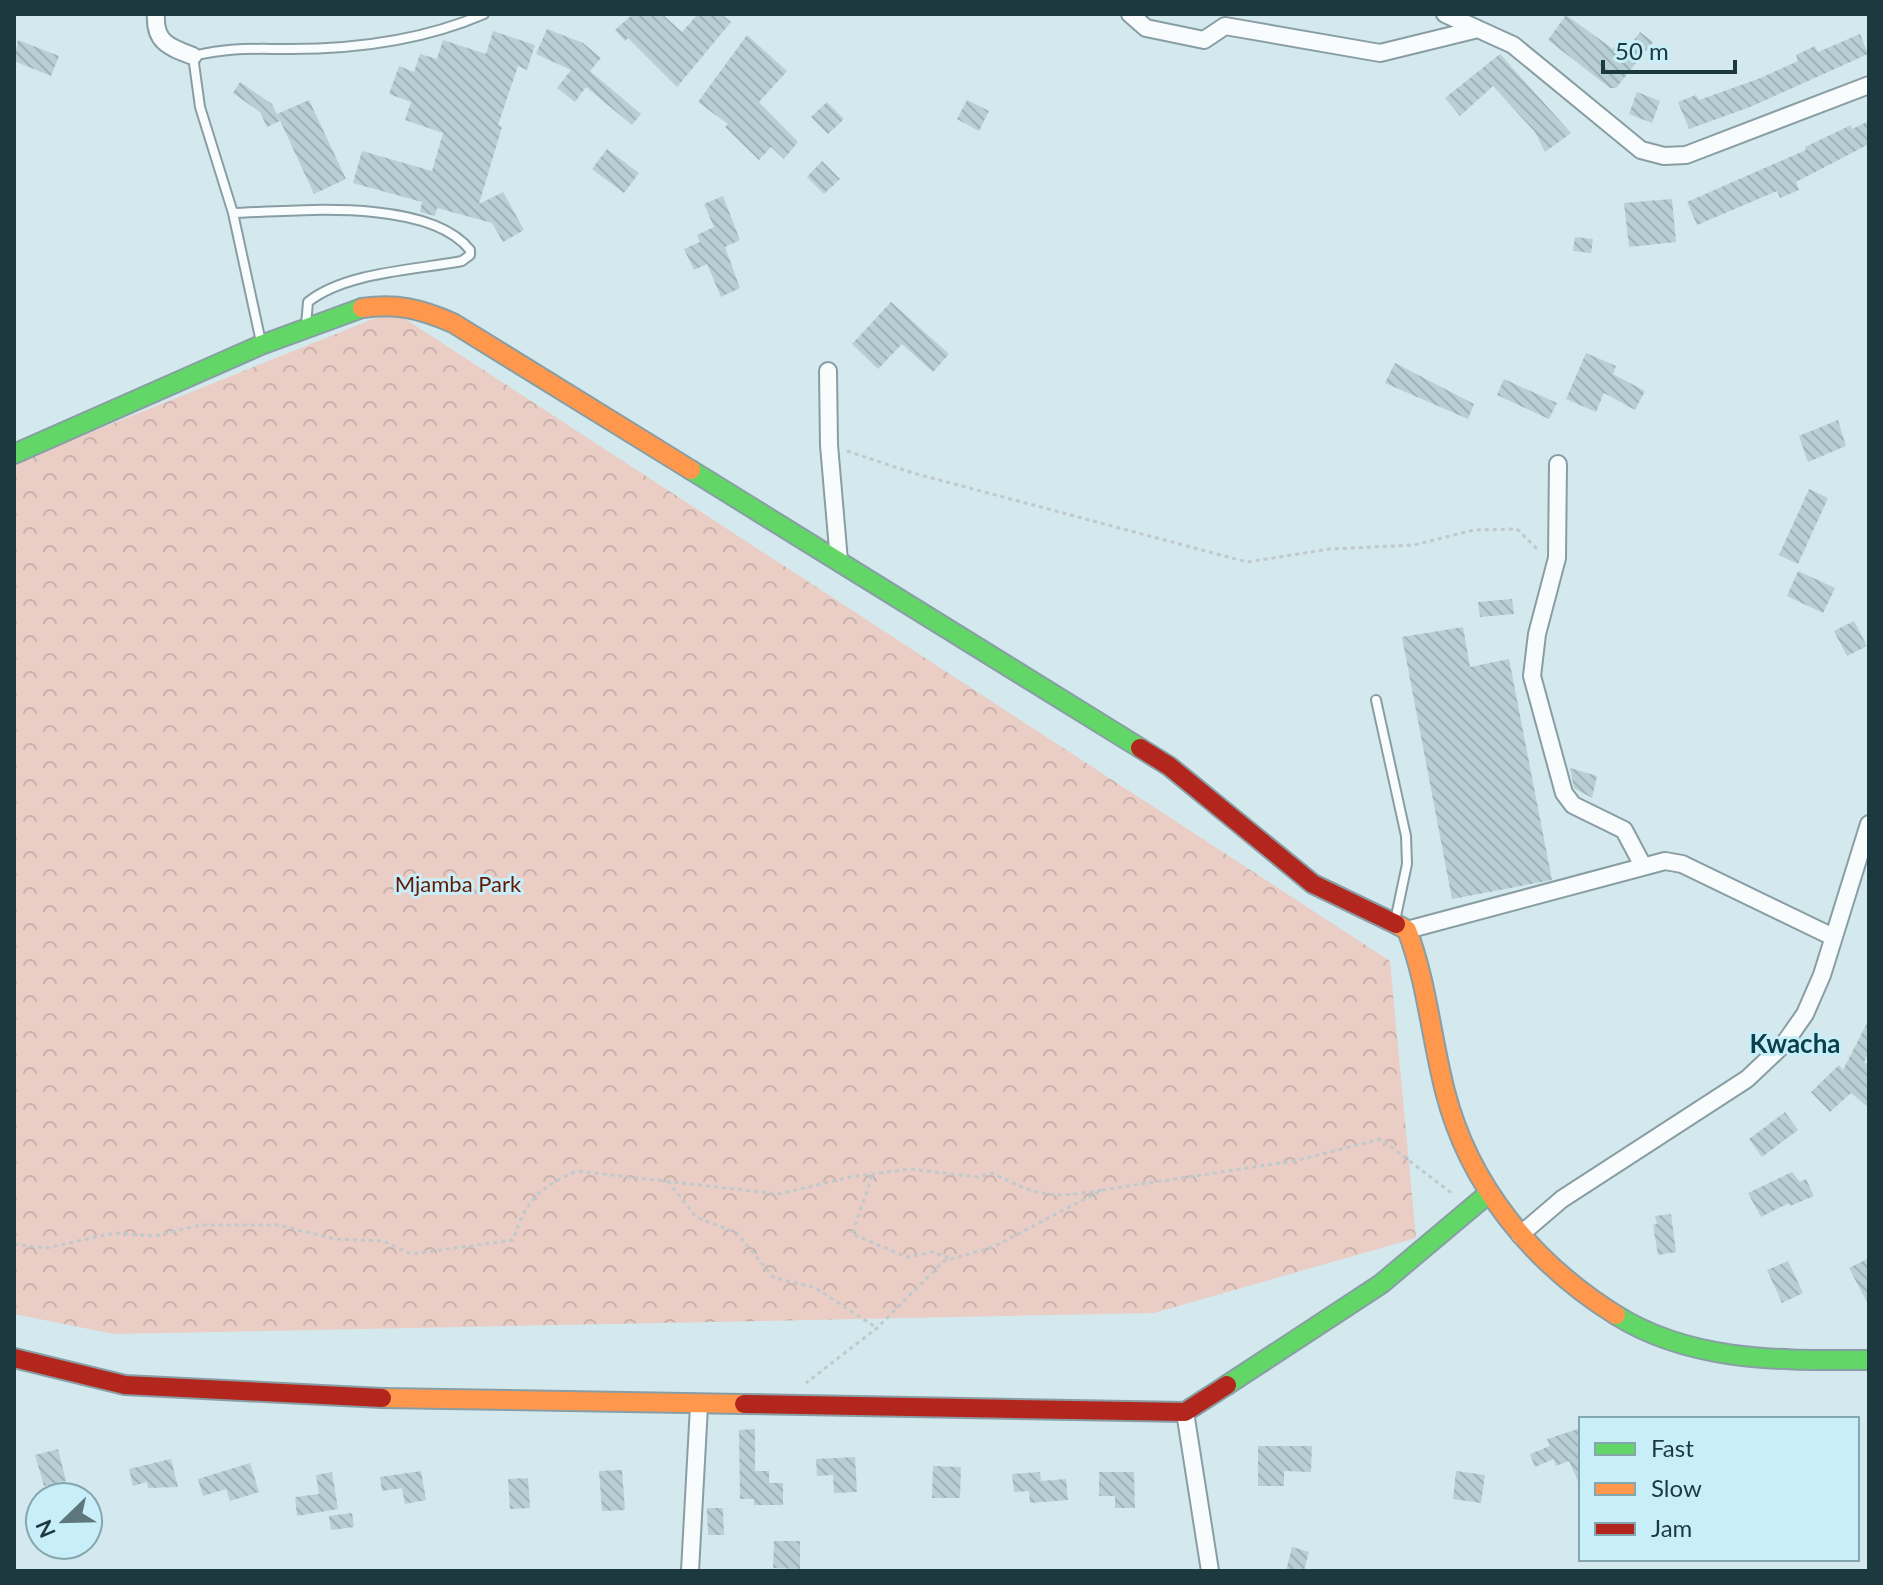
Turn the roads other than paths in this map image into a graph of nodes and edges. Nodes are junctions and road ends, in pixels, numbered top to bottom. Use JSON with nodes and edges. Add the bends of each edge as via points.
{"nodes":[{"id":1,"x":156,"y":14,"type":"edge"},
{"id":2,"x":484,"y":14,"type":"edge"},
{"id":3,"x":1130,"y":14,"type":"edge"},
{"id":4,"x":1445,"y":14,"type":"edge"},
{"id":5,"x":1478,"y":29,"type":"junction"},
{"id":6,"x":193,"y":56,"type":"junction"},
{"id":7,"x":1869,"y":85,"type":"edge"},
{"id":8,"x":233,"y":213,"type":"junction"},
{"id":9,"x":306,"y":328,"type":"junction"},
{"id":10,"x":261,"y":345,"type":"junction"},
{"id":11,"x":828,"y":371,"type":"dead end"},
{"id":12,"x":14,"y":454,"type":"edge"},
{"id":13,"x":1558,"y":464,"type":"dead end"},
{"id":14,"x":839,"y":561,"type":"junction"},
{"id":15,"x":1376,"y":700,"type":"dead end"},
{"id":16,"x":1869,"y":824,"type":"edge"},
{"id":17,"x":1642,"y":864,"type":"junction"},
{"id":18,"x":1401,"y":926,"type":"junction"},
{"id":19,"x":1831,"y":936,"type":"junction"},
{"id":20,"x":1488,"y":1194,"type":"junction"},
{"id":21,"x":1520,"y":1235,"type":"junction"},
{"id":22,"x":14,"y":1358,"type":"edge"},
{"id":23,"x":1869,"y":1360,"type":"edge"},
{"id":24,"x":699,"y":1406,"type":"junction"},
{"id":25,"x":1185,"y":1412,"type":"junction"},
{"id":26,"x":690,"y":1571,"type":"edge"},
{"id":27,"x":1210,"y":1571,"type":"edge"}],
"edges":[{"from":1,"to":6,"type":"street","via":[[155,30],[164,44]]},
{"from":2,"to":6,"type":"lane","via":[[456,26],[378,43],[234,47]]},
{"from":3,"to":5,"type":"street","via":[[1146,28],[1204,40],[1225,26],[1380,53]]},
{"from":4,"to":5,"type":"street"},
{"from":5,"to":7,"type":"street","via":[[1513,45],[1641,150],[1664,156],[1686,155]]},
{"from":6,"to":8,"type":"lane","via":[[200,107]]},
{"from":8,"to":9,"type":"lane","via":[[380,211],[453,234],[470,250],[462,261],[347,281],[320,292],[308,302]]},
{"from":8,"to":10,"type":"lane"},
{"from":9,"to":10,"type":"main road"},
{"from":9,"to":14,"type":"main road","via":[[359,308],[392,304],[421,309],[453,323]]},
{"from":10,"to":12,"type":"main road"},
{"from":11,"to":14,"type":"street"},
{"from":13,"to":17,"type":"street","via":[[1556,568],[1537,634],[1532,676],[1558,777],[1573,805],[1624,830]]},
{"from":14,"to":18,"type":"main road","via":[[1169,766],[1313,884]]},
{"from":15,"to":18,"type":"lane","via":[[1406,836]]},
{"from":16,"to":19,"type":"street"},
{"from":17,"to":18,"type":"street","via":[[1618,876]]},
{"from":17,"to":19,"type":"street","via":[[1682,864]]},
{"from":18,"to":20,"type":"main road","via":[[1423,973],[1446,1097]]},
{"from":19,"to":21,"type":"street","via":[[1822,975],[1784,1044],[1717,1101],[1562,1199]]},
{"from":20,"to":21,"type":"main road"},
{"from":20,"to":25,"type":"main road","via":[[1381,1284]]},
{"from":21,"to":23,"type":"main road","via":[[1580,1292],[1672,1342],[1772,1361]]},
{"from":22,"to":24,"type":"main road","via":[[125,1385],[321,1397]]},
{"from":24,"to":25,"type":"main road"},
{"from":24,"to":26,"type":"street"},
{"from":25,"to":27,"type":"street"}]}
